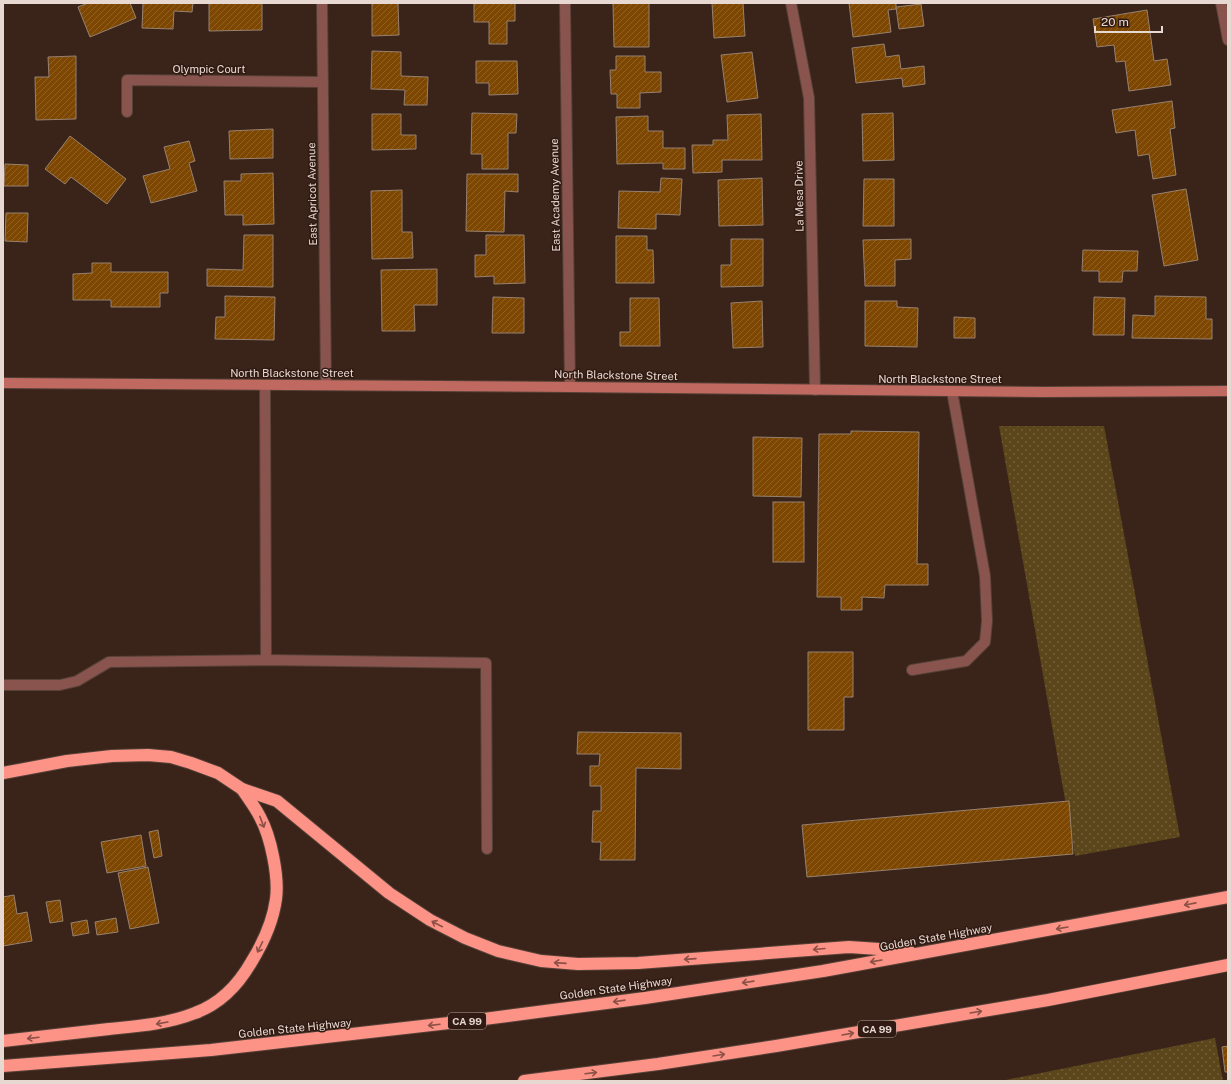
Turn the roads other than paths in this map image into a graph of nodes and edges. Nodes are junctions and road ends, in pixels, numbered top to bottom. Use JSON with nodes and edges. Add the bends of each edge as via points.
{"nodes":[{"id":1,"x":322,"y":3,"type":"edge"},
{"id":2,"x":565,"y":3,"type":"edge"},
{"id":3,"x":791,"y":3,"type":"edge"},
{"id":4,"x":1221,"y":3,"type":"edge"},
{"id":5,"x":1228,"y":40,"type":"edge"},
{"id":6,"x":322,"y":82,"type":"junction"},
{"id":7,"x":127,"y":112,"type":"dead end"},
{"id":8,"x":3,"y":382,"type":"edge"},
{"id":9,"x":265,"y":384,"type":"junction"},
{"id":10,"x":326,"y":385,"type":"junction"},
{"id":11,"x":570,"y":387,"type":"junction"},
{"id":12,"x":815,"y":390,"type":"junction"},
{"id":13,"x":952,"y":391,"type":"junction"},
{"id":14,"x":1228,"y":392,"type":"edge"},
{"id":15,"x":266,"y":660,"type":"junction"},
{"id":16,"x":912,"y":670,"type":"dead end"},
{"id":17,"x":3,"y":685,"type":"edge"},
{"id":18,"x":3,"y":773,"type":"edge"},
{"id":19,"x":242,"y":789,"type":"junction"},
{"id":20,"x":487,"y":849,"type":"dead end"},
{"id":21,"x":1228,"y":897,"type":"edge"},
{"id":22,"x":928,"y":952,"type":"junction"},
{"id":23,"x":1228,"y":965,"type":"edge"},
{"id":24,"x":3,"y":1041,"type":"edge"},
{"id":25,"x":3,"y":1066,"type":"edge"},
{"id":26,"x":524,"y":1081,"type":"edge"}],
"edges":[{"from":1,"to":6,"type":"street","name":"East Apricot Avenue"},
{"from":2,"to":11,"type":"street","name":"East Academy Avenue"},
{"from":3,"to":12,"type":"street","name":"La Mesa Drive","via":[[809,98]]},
{"from":4,"to":5,"type":"street"},
{"from":6,"to":7,"type":"street","name":"Olympic Court","via":[[127,80]]},
{"from":6,"to":10,"type":"street","name":"East Apricot Avenue"},
{"from":8,"to":9,"type":"main road","name":"North Blackstone Street"},
{"from":9,"to":10,"type":"main road","name":"North Blackstone Street"},
{"from":9,"to":15,"type":"street"},
{"from":10,"to":11,"type":"main road","name":"North Blackstone Street"},
{"from":11,"to":12,"type":"main road","name":"North Blackstone Street"},
{"from":12,"to":13,"type":"main road","name":"North Blackstone Street"},
{"from":13,"to":14,"type":"main road","name":"North Blackstone Street"},
{"from":13,"to":16,"type":"street","via":[[984,576],[987,621],[984,642],[966,661]]},
{"from":15,"to":17,"type":"street","via":[[109,662],[77,681],[60,685]]},
{"from":15,"to":20,"type":"street","via":[[486,663]]},
{"from":18,"to":19,"type":"highway","via":[[67,761],[148,755],[171,757],[198,765],[218,773]]},
{"from":22,"to":19,"type":"highway","one_way":true,"via":[[848,947],[638,963],[578,964],[541,961],[498,951],[430,920],[389,893],[277,800]]},
{"from":19,"to":24,"type":"highway","one_way":true,"via":[[260,817],[271,846],[276,869],[276,899],[260,949],[231,991],[216,1003],[196,1013],[164,1023]]},
{"from":21,"to":22,"type":"highway","name":"Golden State Highway","number":"CA 99","one_way":true},
{"from":22,"to":25,"type":"highway","name":"Golden State Highway","number":"CA 99","one_way":true,"via":[[823,971],[484,1019],[211,1050]]},
{"from":26,"to":23,"type":"highway","number":"CA 99","one_way":true,"via":[[776,1046],[1048,1000]]}]}
